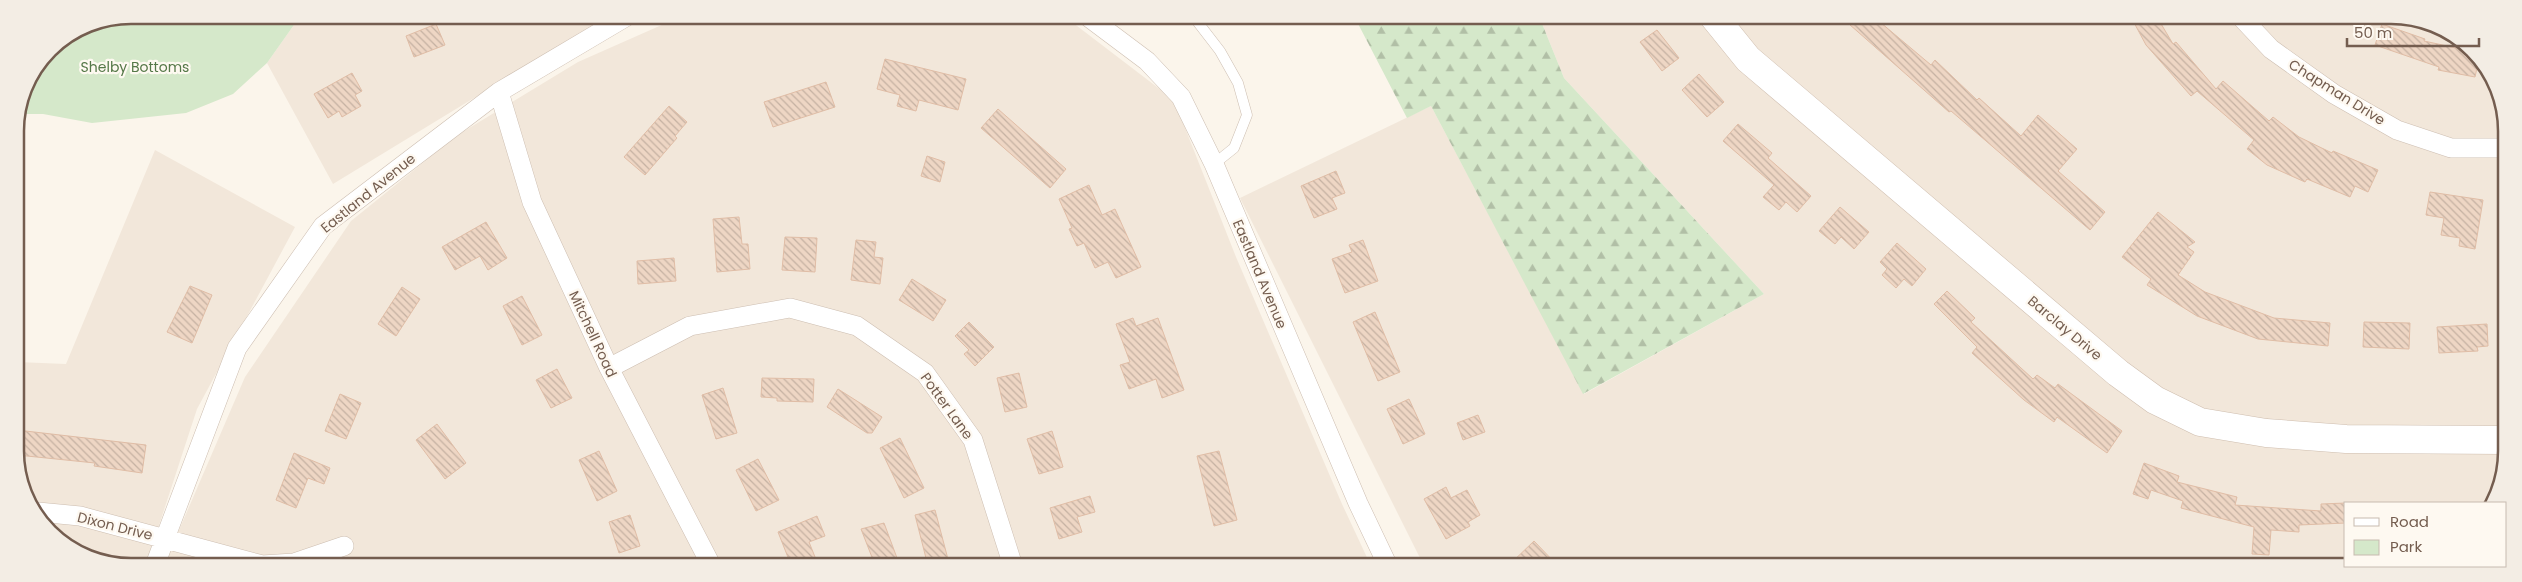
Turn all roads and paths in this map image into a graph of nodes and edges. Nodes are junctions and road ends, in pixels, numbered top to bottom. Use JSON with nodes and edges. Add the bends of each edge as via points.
{"nodes":[{"id":1,"x":615,"y":24,"type":"edge"},
{"id":2,"x":1098,"y":24,"type":"edge"},
{"id":3,"x":1199,"y":24,"type":"edge"},
{"id":4,"x":1720,"y":24,"type":"edge"},
{"id":5,"x":2248,"y":24,"type":"edge"},
{"id":6,"x":499,"y":92,"type":"junction"},
{"id":7,"x":2498,"y":148,"type":"edge"},
{"id":8,"x":1214,"y":164,"type":"junction"},
{"id":9,"x":609,"y":368,"type":"junction"},
{"id":10,"x":2498,"y":440,"type":"edge"},
{"id":11,"x":43,"y":513,"type":"edge"},
{"id":12,"x":163,"y":538,"type":"junction"},
{"id":13,"x":344,"y":546,"type":"dead end"},
{"id":14,"x":156,"y":558,"type":"edge"},
{"id":15,"x":236,"y":558,"type":"edge"},
{"id":16,"x":309,"y":558,"type":"edge"},
{"id":17,"x":708,"y":558,"type":"edge"},
{"id":18,"x":1010,"y":558,"type":"edge"},
{"id":19,"x":1384,"y":558,"type":"edge"}],
"edges":[{"from":1,"to":6,"type":"street","name":"Eastland Avenue"},
{"from":2,"to":8,"type":"street","name":"Eastland Avenue","via":[[1147,61],[1182,97]]},
{"from":3,"to":8,"type":"lane","via":[[1220,51],[1238,83],[1247,116],[1234,148]]},
{"from":4,"to":10,"type":"street","name":"Barclay Drive","via":[[1748,59],[2154,400],[2200,422],[2266,433],[2346,439]]},
{"from":5,"to":7,"type":"street","name":"Chapman Drive","via":[[2271,49],[2334,94],[2397,130],[2451,148]]},
{"from":6,"to":9,"type":"street","name":"Mitchell Road","via":[[532,202]]},
{"from":6,"to":12,"type":"street","name":"Eastland Avenue","via":[[323,226],[237,348]]},
{"from":8,"to":19,"type":"street","name":"Eastland Avenue"},
{"from":9,"to":17,"type":"street","name":"Mitchell Road"},
{"from":9,"to":18,"type":"street","name":"Potter Lane","via":[[690,326],[790,308],[857,326],[925,373],[973,440]]},
{"from":11,"to":12,"type":"street","name":"Dixon Drive","via":[[80,516]]},
{"from":12,"to":14,"type":"street","name":"Eastland Avenue"},
{"from":12,"to":15,"type":"street","name":"Dixon Drive"},
{"from":13,"to":16,"type":"street","name":"Dixon Drive"}]}
